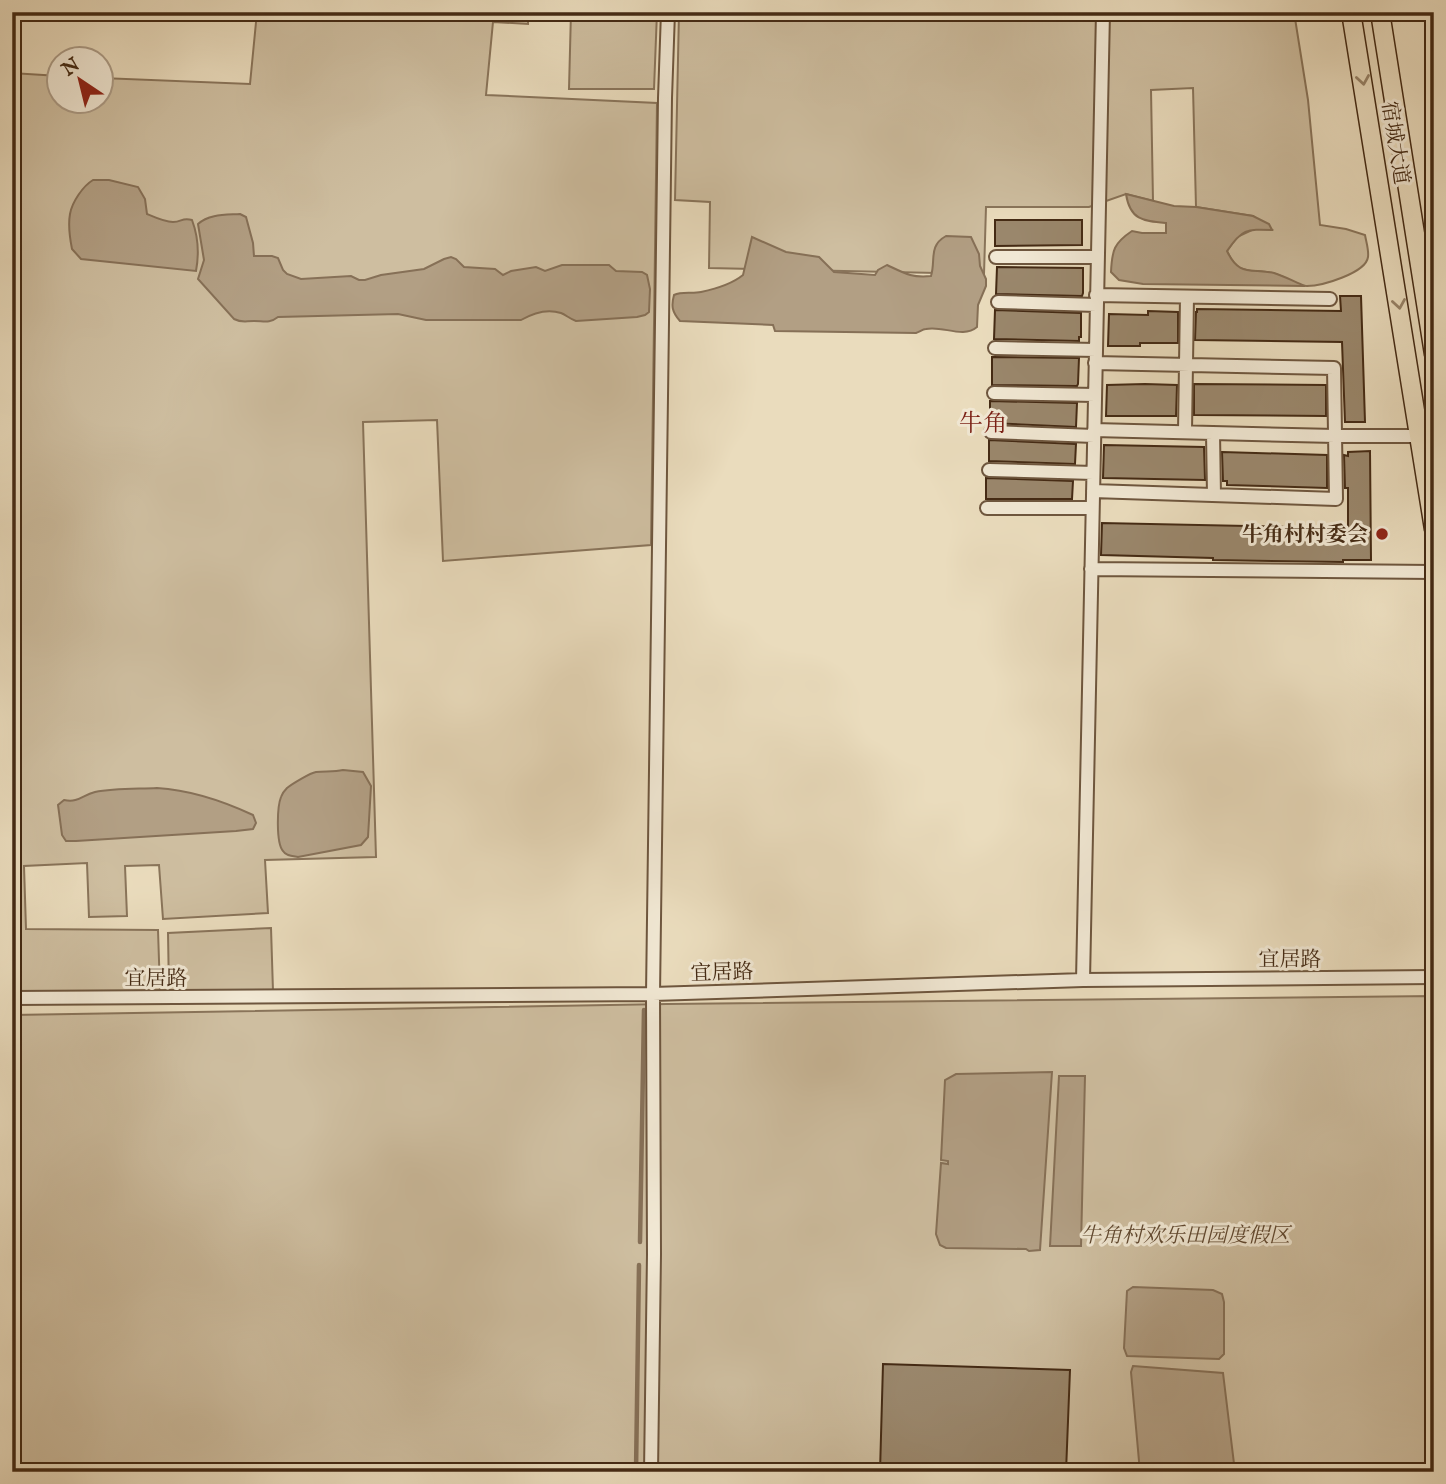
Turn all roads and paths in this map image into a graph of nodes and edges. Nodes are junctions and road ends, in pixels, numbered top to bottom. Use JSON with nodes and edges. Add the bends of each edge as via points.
{"nodes":[{"id":1,"x":668,"y":12,"type":"edge"},
{"id":2,"x":1103,"y":12,"type":"edge"},
{"id":3,"x":1351,"y":12,"type":"edge"},
{"id":4,"x":1380,"y":12,"type":"edge"},
{"id":5,"x":996,"y":257,"type":"dead end"},
{"id":6,"x":1097,"y":257,"type":"junction"},
{"id":7,"x":1187,"y":296,"type":"junction"},
{"id":8,"x":1330,"y":299,"type":"dead end"},
{"id":9,"x":1096,"y":300,"type":"junction"},
{"id":10,"x":998,"y":302,"type":"dead end"},
{"id":11,"x":995,"y":348,"type":"dead end"},
{"id":12,"x":1434,"y":354,"type":"edge"},
{"id":13,"x":1096,"y":357,"type":"junction"},
{"id":14,"x":1185,"y":365,"type":"junction"},
{"id":15,"x":994,"y":393,"type":"dead end"},
{"id":16,"x":1095,"y":396,"type":"junction"},
{"id":17,"x":1185,"y":430,"type":"junction"},
{"id":18,"x":991,"y":432,"type":"dead end"},
{"id":19,"x":1094,"y":433,"type":"junction"},
{"id":20,"x":1213,"y":433,"type":"junction"},
{"id":21,"x":1335,"y":436,"type":"junction"},
{"id":22,"x":1427,"y":436,"type":"edge"},
{"id":23,"x":989,"y":470,"type":"dead end"},
{"id":24,"x":1093,"y":473,"type":"junction"},
{"id":25,"x":1093,"y":491,"type":"junction"},
{"id":26,"x":1214,"y":495,"type":"junction"},
{"id":27,"x":987,"y":508,"type":"dead end"},
{"id":28,"x":1092,"y":508,"type":"junction"},
{"id":29,"x":1434,"y":529,"type":"edge"},
{"id":30,"x":1091,"y":569,"type":"junction"},
{"id":31,"x":1434,"y":572,"type":"edge"},
{"id":32,"x":1434,"y":977,"type":"edge"},
{"id":33,"x":1083,"y":980,"type":"junction"},
{"id":34,"x":653,"y":994,"type":"junction"},
{"id":35,"x":12,"y":998,"type":"edge"},
{"id":36,"x":651,"y":1472,"type":"edge"}],
"edges":[{"from":1,"to":34,"type":"street"},
{"from":2,"to":6,"type":"street"},
{"from":3,"to":22,"type":"main road","name":"宿城大道","one_way":true},
{"from":4,"to":12,"type":"main road","name":"宿城大道"},
{"from":5,"to":6,"type":"street"},
{"from":6,"to":9,"type":"street"},
{"from":7,"to":8,"type":"street"},
{"from":7,"to":9,"type":"street"},
{"from":7,"to":14,"type":"street"},
{"from":9,"to":10,"type":"street"},
{"from":9,"to":13,"type":"street"},
{"from":11,"to":13,"type":"street"},
{"from":13,"to":14,"type":"street"},
{"from":13,"to":16,"type":"street"},
{"from":14,"to":17,"type":"street"},
{"from":14,"to":21,"type":"street","via":[[1334,368]]},
{"from":15,"to":16,"type":"street"},
{"from":16,"to":19,"type":"street"},
{"from":17,"to":19,"type":"street"},
{"from":17,"to":20,"type":"street"},
{"from":18,"to":19,"type":"street"},
{"from":19,"to":24,"type":"street"},
{"from":20,"to":21,"type":"street"},
{"from":20,"to":26,"type":"street"},
{"from":21,"to":22,"type":"street"},
{"from":21,"to":26,"type":"street","via":[[1336,499]]},
{"from":22,"to":29,"type":"main road","name":"宿城大道"},
{"from":23,"to":24,"type":"street"},
{"from":24,"to":25,"type":"street"},
{"from":25,"to":26,"type":"street"},
{"from":25,"to":28,"type":"street"},
{"from":27,"to":28,"type":"street"},
{"from":28,"to":30,"type":"street"},
{"from":30,"to":31,"type":"street"},
{"from":30,"to":33,"type":"street"},
{"from":32,"to":33,"type":"street","name":"宜居路"},
{"from":33,"to":34,"type":"street","name":"宜居路"},
{"from":34,"to":35,"type":"street","name":"宜居路"},
{"from":34,"to":36,"type":"street"}]}
